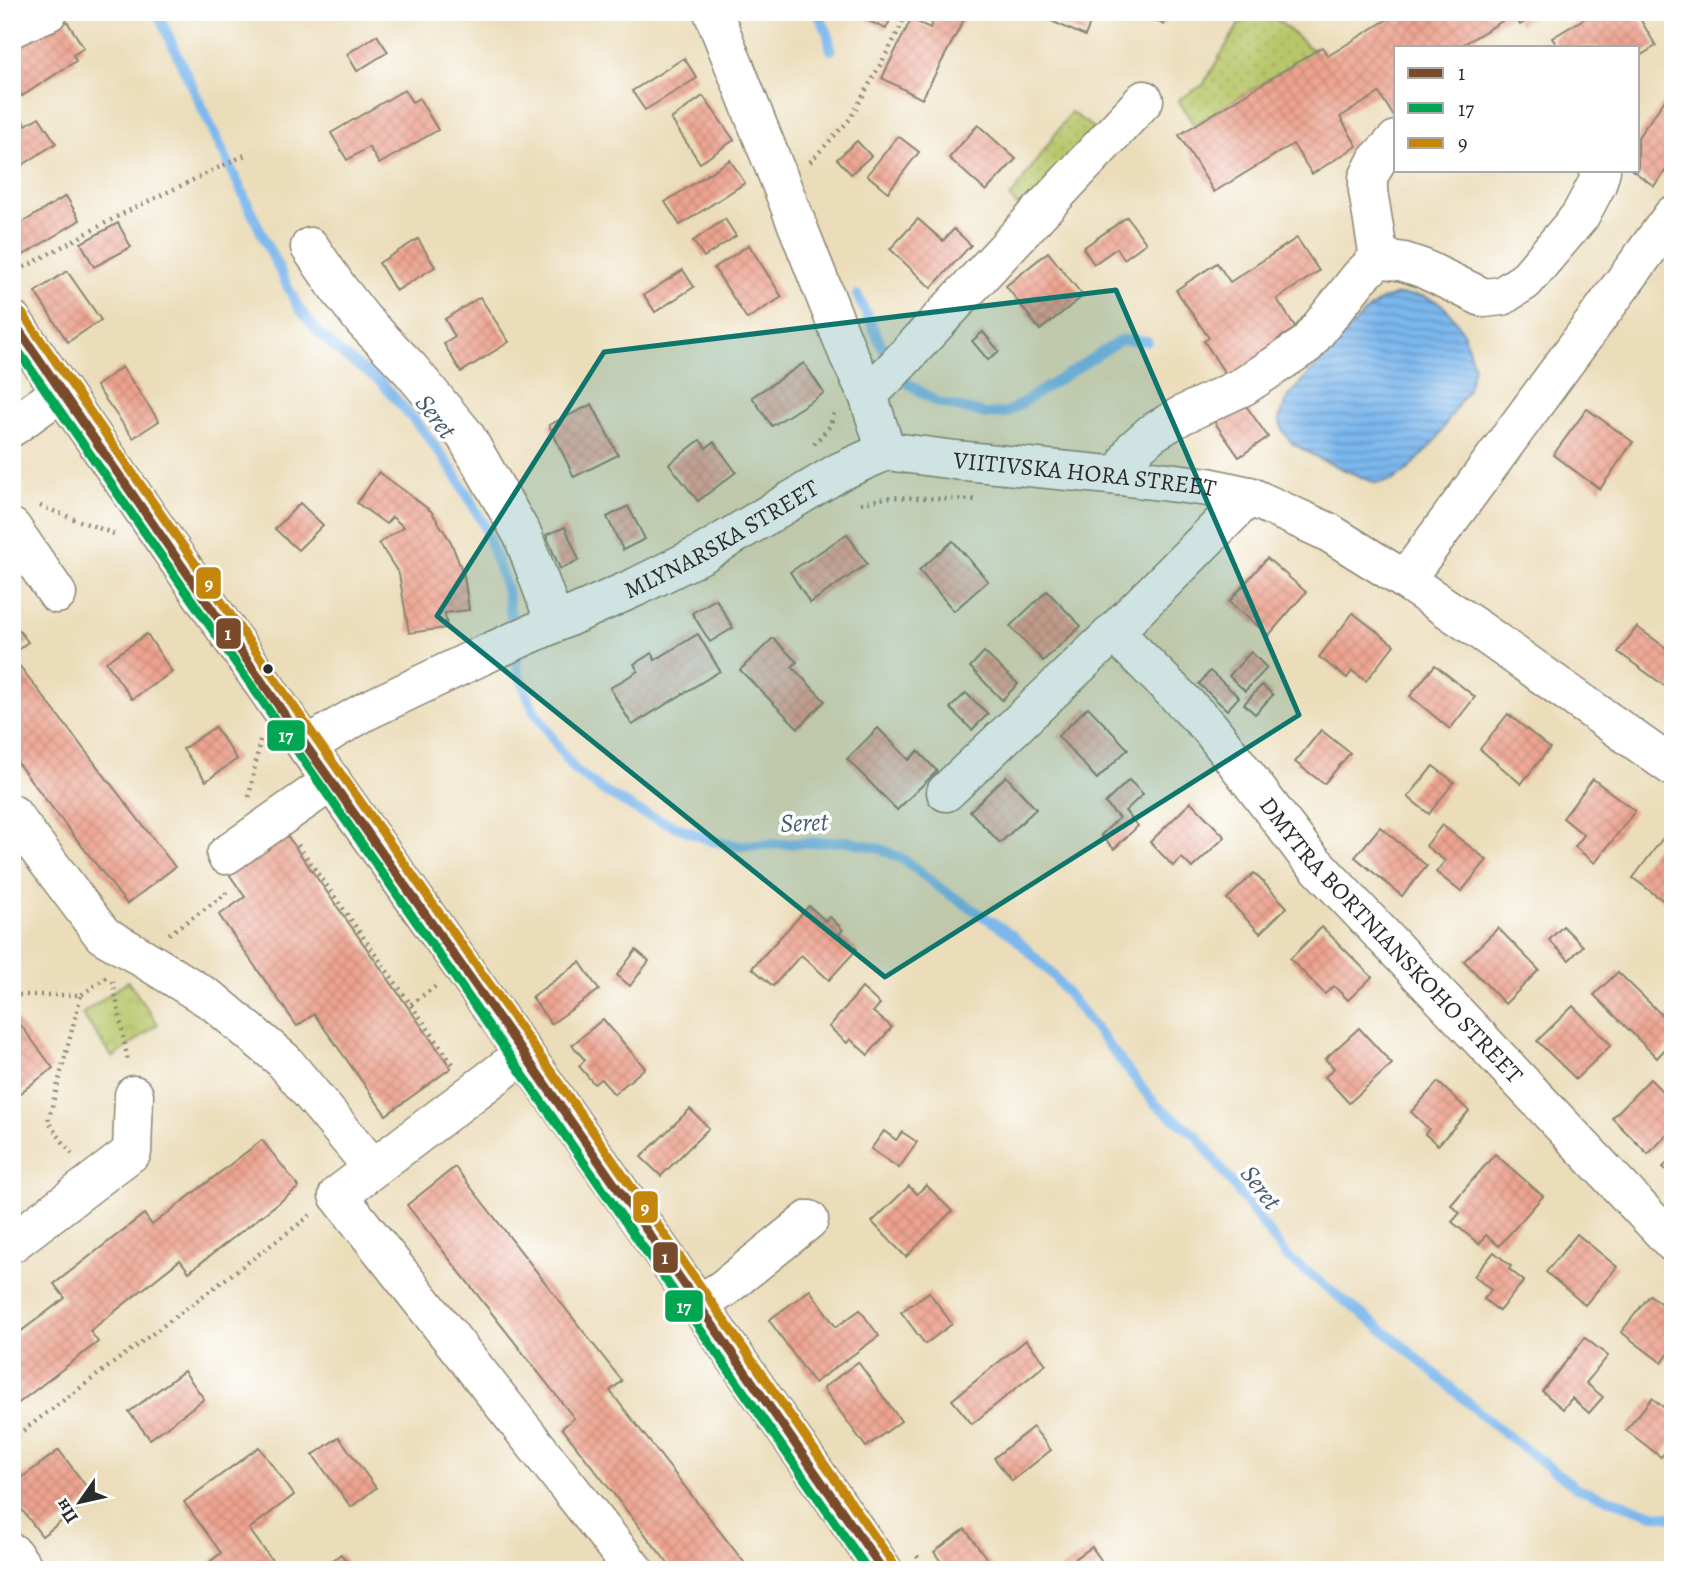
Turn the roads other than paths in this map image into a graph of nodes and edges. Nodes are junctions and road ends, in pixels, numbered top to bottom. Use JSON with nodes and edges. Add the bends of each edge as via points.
{"nodes":[{"id":1,"x":713,"y":12,"type":"edge"},
{"id":2,"x":1143,"y":100,"type":"dead end"},
{"id":3,"x":1394,"y":142,"type":"edge"},
{"id":4,"x":1600,"y":172,"type":"edge"},
{"id":5,"x":1673,"y":215,"type":"edge"},
{"id":6,"x":310,"y":247,"type":"dead end"},
{"id":7,"x":1379,"y":258,"type":"junction"},
{"id":8,"x":20,"y":309,"type":"edge"},
{"id":9,"x":61,"y":391,"type":"junction"},
{"id":10,"x":853,"y":398,"type":"junction"},
{"id":11,"x":12,"y":427,"type":"edge"},
{"id":12,"x":886,"y":451,"type":"junction"},
{"id":13,"x":1120,"y":475,"type":"junction"},
{"id":14,"x":1249,"y":496,"type":"junction"},
{"id":15,"x":24,"y":516,"type":"edge"},
{"id":16,"x":1405,"y":580,"type":"junction"},
{"id":17,"x":57,"y":594,"type":"dead end"},
{"id":18,"x":542,"y":628,"type":"junction"},
{"id":19,"x":1114,"y":632,"type":"junction"},
{"id":20,"x":307,"y":747,"type":"junction"},
{"id":21,"x":1673,"y":767,"type":"edge"},
{"id":22,"x":332,"y":781,"type":"junction"},
{"id":23,"x":946,"y":792,"type":"dead end"},
{"id":24,"x":12,"y":814,"type":"edge"},
{"id":25,"x":233,"y":850,"type":"road end"},
{"id":26,"x":524,"y":1054,"type":"junction"},
{"id":27,"x":134,"y":1096,"type":"road end"},
{"id":28,"x":373,"y":1168,"type":"junction"},
{"id":29,"x":809,"y":1220,"type":"dead end"},
{"id":30,"x":12,"y":1243,"type":"edge"},
{"id":31,"x":1673,"y":1243,"type":"edge"},
{"id":32,"x":698,"y":1305,"type":"junction"},
{"id":33,"x":12,"y":1553,"type":"edge"},
{"id":34,"x":897,"y":1560,"type":"edge"},
{"id":35,"x":25,"y":1570,"type":"edge"},
{"id":36,"x":634,"y":1570,"type":"edge"}],
"edges":[{"from":1,"to":10,"type":"street","via":[[849,356]]},
{"from":2,"to":10,"type":"street","via":[[891,372]]},
{"from":3,"to":7,"type":"street","via":[[1368,178]]},
{"from":4,"to":7,"type":"street","via":[[1580,216],[1525,281],[1502,296],[1484,298],[1422,268]]},
{"from":5,"to":16,"type":"street"},
{"from":6,"to":18,"type":"street","via":[[363,320],[464,435],[523,536]]},
{"from":7,"to":13,"type":"street","via":[[1306,345],[1244,386],[1152,433],[1134,449]]},
{"from":8,"to":9,"type":"street"},
{"from":9,"to":11,"type":"street"},
{"from":9,"to":20,"type":"street"},
{"from":10,"to":12,"type":"street"},
{"from":12,"to":13,"type":"street","name":"VIITIVSKA HORA STREET"},
{"from":12,"to":18,"type":"street","name":"MLYNARSKA STREET","via":[[839,472],[702,554]]},
{"from":13,"to":14,"type":"street","name":"VIITIVSKA HORA STREET"},
{"from":14,"to":16,"type":"street","name":"VIITIVSKA HORA STREET","via":[[1328,532]]},
{"from":14,"to":19,"type":"street"},
{"from":15,"to":17,"type":"street"},
{"from":16,"to":21,"type":"street","name":"VIITIVSKA HORA STREET"},
{"from":18,"to":20,"type":"street","name":"MLYNARSKA STREET","via":[[366,711]]},
{"from":19,"to":23,"type":"street"},
{"from":19,"to":31,"type":"street","name":"DMYTRA BORTNIANSKOHO STREET","via":[[1210,728],[1306,854]]},
{"from":20,"to":22,"type":"street"},
{"from":22,"to":25,"type":"street"},
{"from":22,"to":26,"type":"street"},
{"from":24,"to":28,"type":"street","via":[[103,935],[214,1002],[283,1060]]},
{"from":26,"to":28,"type":"street"},
{"from":26,"to":32,"type":"street"},
{"from":27,"to":30,"type":"street","via":[[132,1152]]},
{"from":28,"to":36,"type":"street","via":[[338,1195]]},
{"from":29,"to":32,"type":"street"},
{"from":32,"to":34,"type":"street"},
{"from":33,"to":35,"type":"street"}]}
